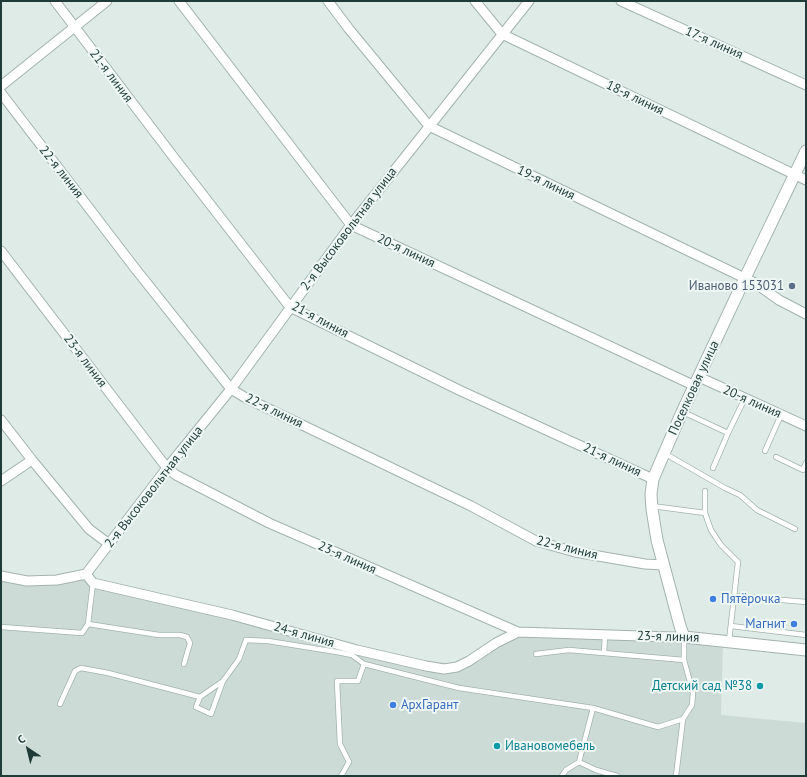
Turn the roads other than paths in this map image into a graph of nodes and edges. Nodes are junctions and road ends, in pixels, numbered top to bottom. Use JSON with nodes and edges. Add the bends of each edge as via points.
{"nodes":[{"id":1,"x":55,"y":1,"type":"edge"},
{"id":2,"x":107,"y":1,"type":"edge"},
{"id":3,"x":179,"y":1,"type":"edge"},
{"id":4,"x":328,"y":1,"type":"edge"},
{"id":5,"x":475,"y":1,"type":"edge"},
{"id":6,"x":529,"y":1,"type":"edge"},
{"id":7,"x":621,"y":1,"type":"edge"},
{"id":8,"x":74,"y":27,"type":"junction"},
{"id":9,"x":502,"y":34,"type":"junction"},
{"id":10,"x":806,"y":85,"type":"edge"},
{"id":11,"x":1,"y":86,"type":"edge"},
{"id":12,"x":1,"y":93,"type":"edge"},
{"id":13,"x":429,"y":126,"type":"junction"},
{"id":14,"x":806,"y":151,"type":"edge"},
{"id":15,"x":794,"y":174,"type":"junction"},
{"id":16,"x":806,"y":180,"type":"edge"},
{"id":17,"x":351,"y":225,"type":"junction"},
{"id":18,"x":1,"y":251,"type":"edge"},
{"id":19,"x":744,"y":278,"type":"junction"},
{"id":20,"x":290,"y":307,"type":"junction"},
{"id":21,"x":806,"y":314,"type":"edge"},
{"id":22,"x":697,"y":381,"type":"junction"},
{"id":23,"x":232,"y":389,"type":"junction"},
{"id":24,"x":745,"y":398,"type":"junction"},
{"id":25,"x":682,"y":412,"type":"junction"},
{"id":26,"x":781,"y":415,"type":"junction"},
{"id":27,"x":1,"y":420,"type":"edge"},
{"id":28,"x":806,"y":426,"type":"edge"},
{"id":29,"x":728,"y":433,"type":"junction"},
{"id":30,"x":765,"y":451,"type":"dead end"},
{"id":31,"x":664,"y":453,"type":"junction"},
{"id":32,"x":776,"y":456,"type":"dead end"},
{"id":33,"x":32,"y":460,"type":"junction"},
{"id":34,"x":806,"y":463,"type":"edge"},
{"id":35,"x":167,"y":468,"type":"junction"},
{"id":36,"x":713,"y":468,"type":"dead end"},
{"id":37,"x":653,"y":479,"type":"junction"},
{"id":38,"x":1,"y":481,"type":"edge"},
{"id":39,"x":705,"y":490,"type":"dead end"},
{"id":40,"x":652,"y":506,"type":"junction"},
{"id":41,"x":706,"y":513,"type":"junction"},
{"id":42,"x":795,"y":529,"type":"dead end"},
{"id":43,"x":109,"y":544,"type":"junction"},
{"id":44,"x":664,"y":565,"type":"junction"},
{"id":45,"x":86,"y":574,"type":"junction"},
{"id":46,"x":1,"y":576,"type":"edge"},
{"id":47,"x":93,"y":583,"type":"junction"},
{"id":48,"x":734,"y":596,"type":"junction"},
{"id":49,"x":806,"y":602,"type":"edge"},
{"id":50,"x":88,"y":624,"type":"junction"},
{"id":51,"x":730,"y":626,"type":"junction"},
{"id":52,"x":1,"y":627,"type":"edge"},
{"id":53,"x":518,"y":632,"type":"junction"},
{"id":54,"x":806,"y":634,"type":"edge"},
{"id":55,"x":605,"y":635,"type":"junction"},
{"id":56,"x":684,"y":637,"type":"junction"},
{"id":57,"x":729,"y":642,"type":"junction"},
{"id":58,"x":806,"y":650,"type":"edge"},
{"id":59,"x":604,"y":653,"type":"junction"},
{"id":60,"x":536,"y":654,"type":"dead end"},
{"id":61,"x":684,"y":660,"type":"junction"},
{"id":62,"x":184,"y":664,"type":"dead end"},
{"id":63,"x":364,"y":664,"type":"junction"},
{"id":64,"x":223,"y":681,"type":"junction"},
{"id":65,"x":200,"y":697,"type":"junction"},
{"id":66,"x":60,"y":704,"type":"dead end"},
{"id":67,"x":593,"y":708,"type":"junction"},
{"id":68,"x":683,"y":719,"type":"junction"},
{"id":69,"x":579,"y":762,"type":"junction"},
{"id":70,"x":341,"y":776,"type":"edge"},
{"id":71,"x":562,"y":776,"type":"edge"},
{"id":72,"x":617,"y":776,"type":"edge"},
{"id":73,"x":676,"y":776,"type":"edge"}],
"edges":[{"from":1,"to":8,"type":"street","name":"21-я линия"},
{"from":2,"to":8,"type":"street"},
{"from":3,"to":17,"type":"street","name":"20-я линия"},
{"from":4,"to":13,"type":"street","name":"19-я линия"},
{"from":5,"to":9,"type":"street","name":"18-я линия"},
{"from":6,"to":9,"type":"street","name":"2-я Высоковольтная улица"},
{"from":7,"to":10,"type":"street","name":"17-я линия"},
{"from":8,"to":11,"type":"street"},
{"from":8,"to":20,"type":"street","name":"21-я линия"},
{"from":9,"to":13,"type":"street","name":"2-я Высоковольтная улица"},
{"from":9,"to":15,"type":"street","name":"18-я линия"},
{"from":12,"to":23,"type":"street","name":"22-я линия","via":[[134,267]]},
{"from":13,"to":17,"type":"street","name":"2-я Высоковольтная улица"},
{"from":13,"to":19,"type":"street","name":"19-я линия"},
{"from":14,"to":15,"type":"street","name":"Поселковая улица"},
{"from":15,"to":16,"type":"street","name":"18-я линия"},
{"from":15,"to":19,"type":"street","name":"Поселковая улица"},
{"from":17,"to":20,"type":"street","name":"2-я Высоковольтная улица"},
{"from":17,"to":22,"type":"street","name":"20-я линия"},
{"from":18,"to":35,"type":"street","name":"23-я линия"},
{"from":19,"to":21,"type":"street","name":"19-я линия"},
{"from":19,"to":22,"type":"street","name":"Поселковая улица"},
{"from":20,"to":23,"type":"street","name":"2-я Высоковольтная улица"},
{"from":20,"to":37,"type":"street","name":"21-я линия","via":[[459,390]]},
{"from":22,"to":24,"type":"street","name":"20-я линия"},
{"from":22,"to":25,"type":"street","name":"Поселковая улица"},
{"from":23,"to":35,"type":"street","name":"2-я Высоковольтная улица"},
{"from":23,"to":44,"type":"street","name":"22-я линия","via":[[471,506],[536,541],[575,552]]},
{"from":24,"to":26,"type":"street","name":"20-я линия"},
{"from":24,"to":29,"type":"lane"},
{"from":25,"to":29,"type":"lane"},
{"from":25,"to":31,"type":"street","name":"Поселковая улица"},
{"from":26,"to":28,"type":"street","name":"20-я линия"},
{"from":26,"to":30,"type":"lane"},
{"from":27,"to":33,"type":"street"},
{"from":29,"to":36,"type":"lane"},
{"from":31,"to":37,"type":"street","name":"Поселковая улица"},
{"from":31,"to":42,"type":"lane","via":[[740,495],[757,510]]},
{"from":32,"to":34,"type":"lane","via":[[803,470]]},
{"from":33,"to":38,"type":"street"},
{"from":33,"to":43,"type":"street","via":[[89,529]]},
{"from":35,"to":43,"type":"street","name":"2-я Высоковольтная улица"},
{"from":35,"to":53,"type":"street","name":"23-я линия","via":[[269,523]]},
{"from":37,"to":40,"type":"street","name":"Поселковая улица"},
{"from":39,"to":41,"type":"lane"},
{"from":40,"to":41,"type":"lane"},
{"from":40,"to":44,"type":"street","name":"Поселковая улица"},
{"from":41,"to":48,"type":"lane","via":[[711,530],[721,545],[738,562]]},
{"from":43,"to":45,"type":"street","name":"2-я Высоковольтная улица"},
{"from":44,"to":56,"type":"street","name":"Поселковая улица"},
{"from":45,"to":46,"type":"street","via":[[57,580],[26,580]]},
{"from":45,"to":47,"type":"street"},
{"from":47,"to":50,"type":"lane"},
{"from":47,"to":53,"type":"street","name":"24-я линия","via":[[232,615],[357,650],[444,669],[457,667],[469,661]]},
{"from":48,"to":49,"type":"lane"},
{"from":48,"to":51,"type":"lane"},
{"from":50,"to":52,"type":"lane","via":[[82,633]]},
{"from":50,"to":62,"type":"lane","via":[[187,637],[190,643]]},
{"from":51,"to":54,"type":"lane"},
{"from":51,"to":57,"type":"lane"},
{"from":53,"to":55,"type":"street","name":"23-я линия"},
{"from":55,"to":56,"type":"street","name":"23-я линия"},
{"from":55,"to":59,"type":"lane"},
{"from":56,"to":57,"type":"street","name":"23-я линия"},
{"from":56,"to":61,"type":"lane"},
{"from":57,"to":58,"type":"street","name":"23-я линия"},
{"from":59,"to":60,"type":"lane","via":[[568,650]]},
{"from":59,"to":61,"type":"lane"},
{"from":61,"to":68,"type":"lane","via":[[693,693],[692,705]]},
{"from":63,"to":64,"type":"lane","via":[[352,655],[268,641],[246,640],[239,659]]},
{"from":63,"to":67,"type":"lane","via":[[459,688]]},
{"from":63,"to":70,"type":"lane","via":[[358,681],[337,681],[340,744],[349,762]]},
{"from":64,"to":65,"type":"lane"},
{"from":64,"to":65,"type":"lane","via":[[211,714],[196,708]]},
{"from":65,"to":66,"type":"lane","via":[[81,668],[75,671]]},
{"from":67,"to":68,"type":"lane","via":[[658,727]]},
{"from":67,"to":69,"type":"lane"},
{"from":68,"to":73,"type":"lane"},
{"from":69,"to":71,"type":"lane","via":[[566,770]]},
{"from":69,"to":72,"type":"lane"}]}
